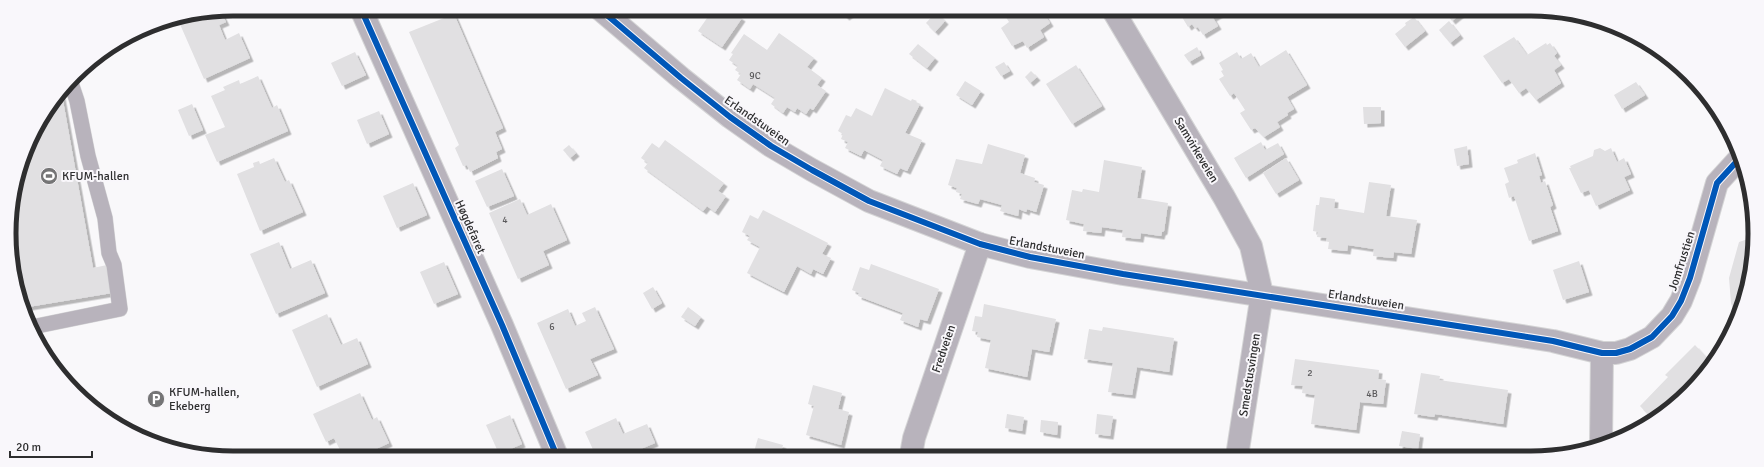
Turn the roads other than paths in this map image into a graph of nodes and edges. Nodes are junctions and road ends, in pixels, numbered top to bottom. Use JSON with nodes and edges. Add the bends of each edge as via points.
{"nodes":[{"id":1,"x":364,"y":16,"type":"edge"},
{"id":2,"x":608,"y":16,"type":"edge"},
{"id":3,"x":1116,"y":16,"type":"edge"},
{"id":4,"x":72,"y":88,"type":"edge"},
{"id":5,"x":1736,"y":163,"type":"edge"},
{"id":6,"x":980,"y":244,"type":"junction"},
{"id":7,"x":1262,"y":294,"type":"junction"},
{"id":8,"x":36,"y":326,"type":"edge"},
{"id":9,"x":1553,"y":342,"type":"joint"},
{"id":10,"x":1602,"y":353,"type":"junction"},
{"id":11,"x":1601,"y":439,"type":"edge"},
{"id":12,"x":555,"y":451,"type":"edge"},
{"id":13,"x":912,"y":451,"type":"edge"},
{"id":14,"x":1238,"y":451,"type":"edge"}],
"edges":[{"from":1,"to":12,"type":"street","name":"Høgdefaret"},
{"from":2,"to":6,"type":"street","name":"Erlandstuveien","via":[[681,78],[771,146],[869,201]]},
{"from":3,"to":7,"type":"street","name":"Samvirkeveien","via":[[1251,246]]},
{"from":4,"to":8,"type":"lane","via":[[105,218],[120,309]]},
{"from":5,"to":10,"type":"street","name":"Jomfrustien","via":[[1717,183],[1690,278],[1672,316],[1652,337],[1630,349]]},
{"from":6,"to":7,"type":"street","name":"Erlandstuveien","via":[[1038,259]]},
{"from":6,"to":13,"type":"street","name":"Fredveien"},
{"from":7,"to":9,"type":"street","name":"Erlandstuveien"},
{"from":7,"to":14,"type":"street","name":"Smedstusvingen"},
{"from":9,"to":10,"type":"street","name":"Jomfrustien"},
{"from":10,"to":11,"type":"street"}]}
